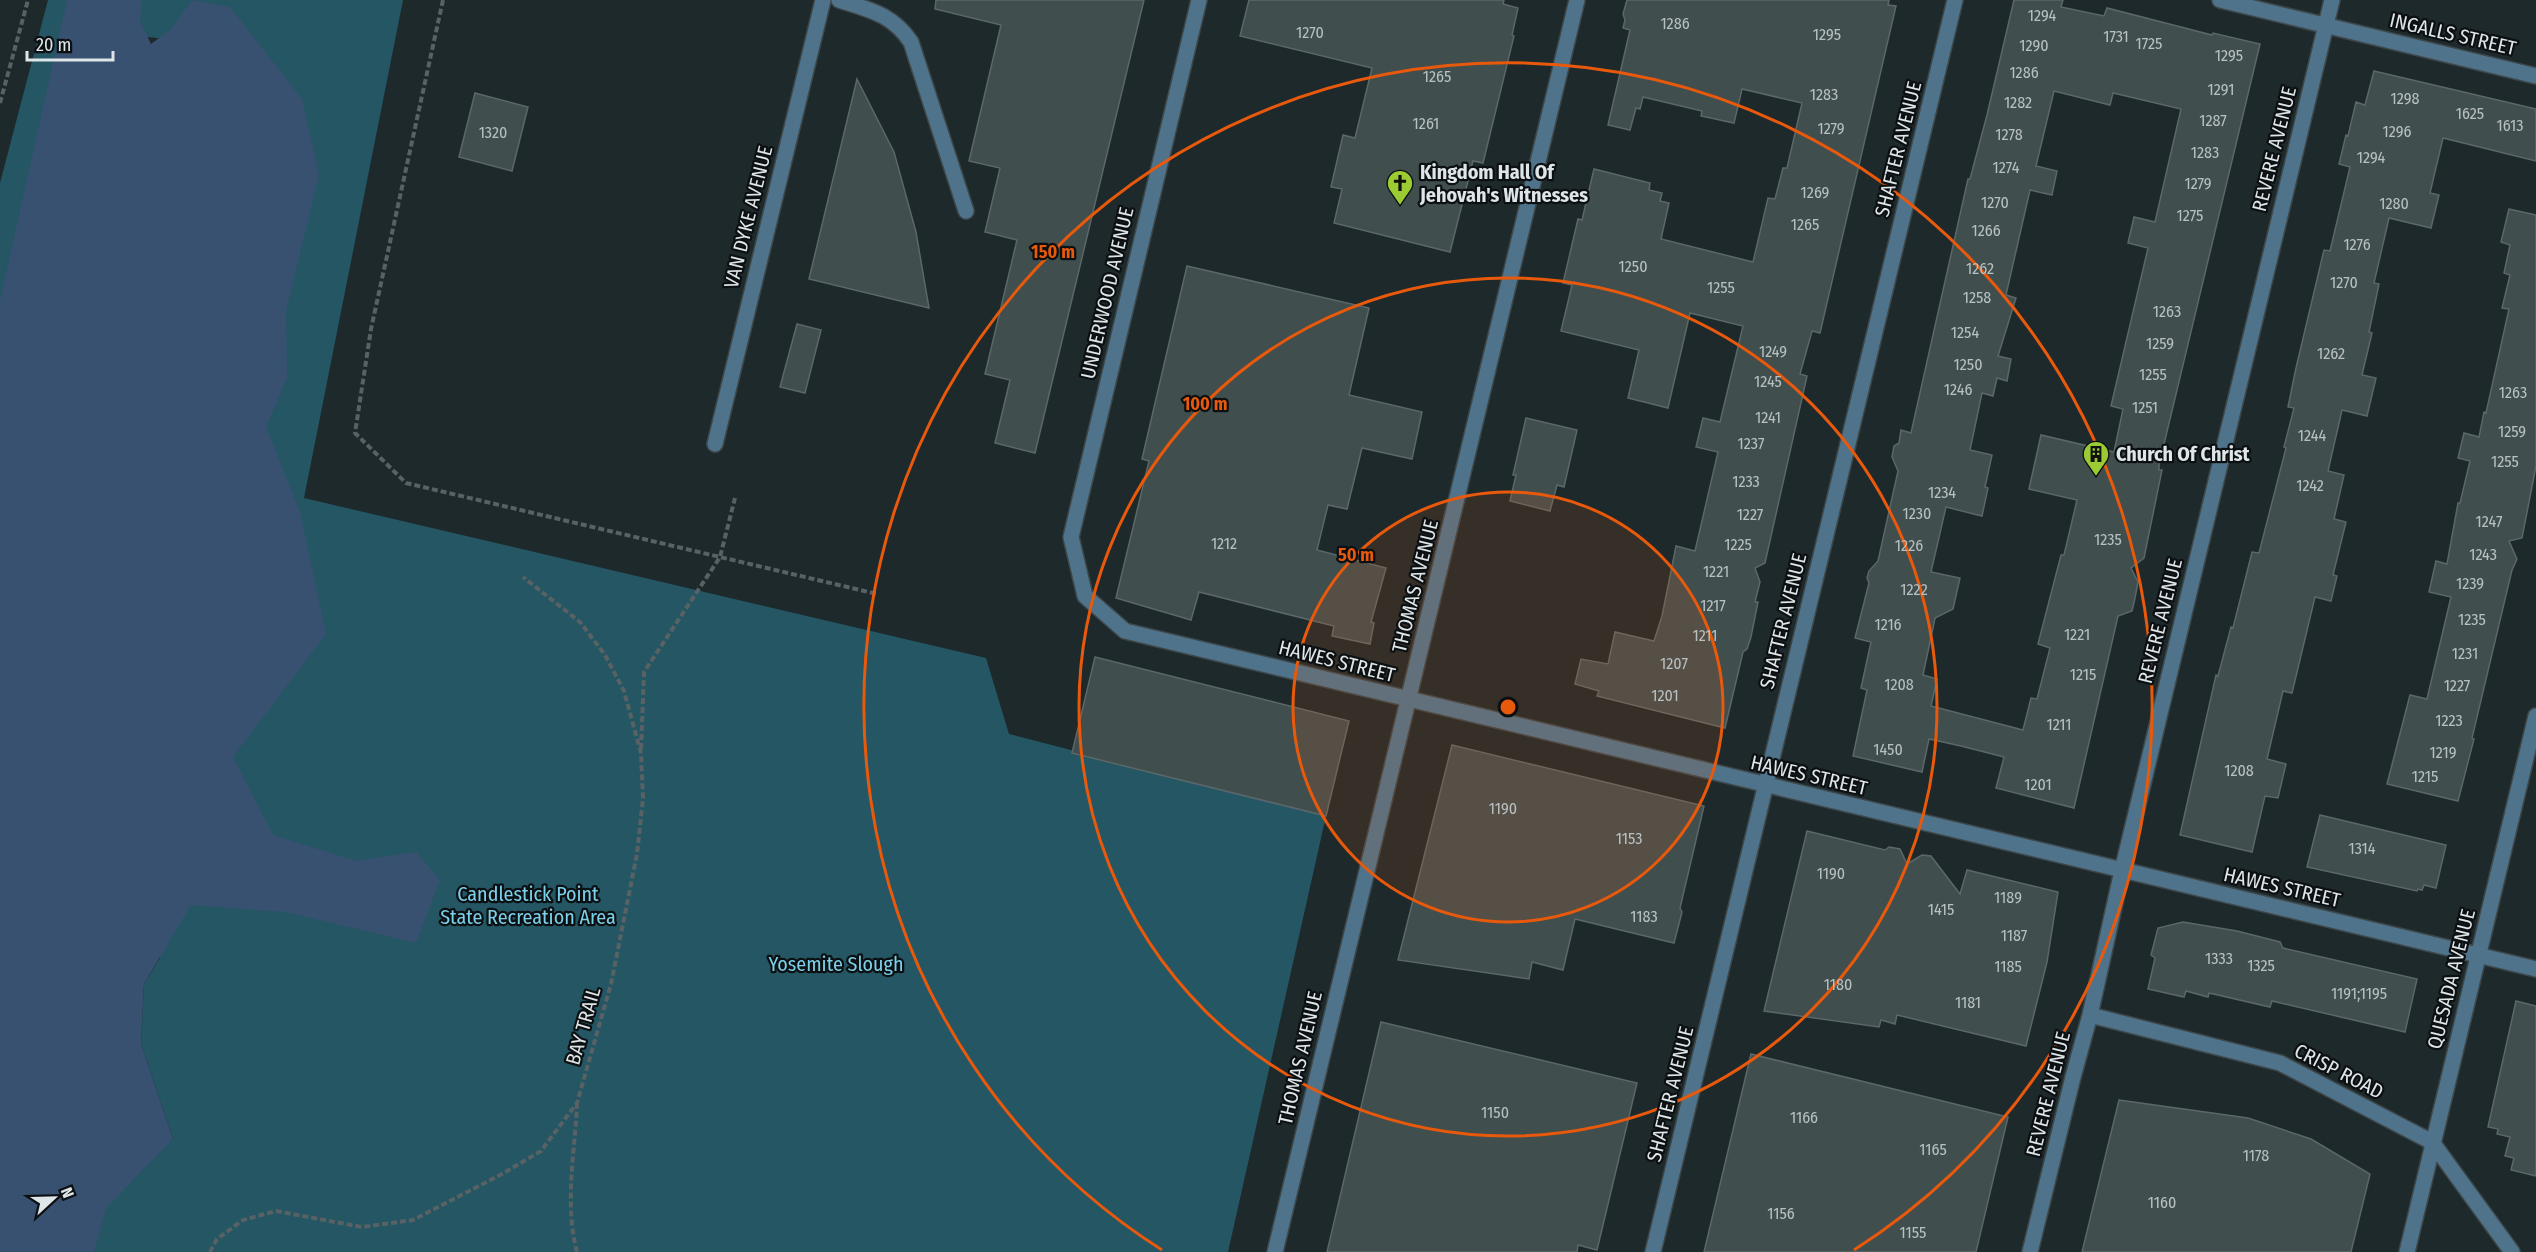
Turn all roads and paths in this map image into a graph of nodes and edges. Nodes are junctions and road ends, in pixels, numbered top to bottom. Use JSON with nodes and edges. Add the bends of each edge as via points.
{"nodes":[{"id":1,"x":28,"y":0,"type":"edge"},
{"id":2,"x":443,"y":0,"type":"edge"},
{"id":3,"x":823,"y":0,"type":"edge"},
{"id":4,"x":839,"y":0,"type":"edge"},
{"id":5,"x":1199,"y":0,"type":"edge"},
{"id":6,"x":1578,"y":0,"type":"edge"},
{"id":7,"x":1955,"y":0,"type":"edge"},
{"id":8,"x":2220,"y":0,"type":"edge"},
{"id":9,"x":2332,"y":0,"type":"edge"},
{"id":10,"x":2326,"y":26,"type":"junction"},
{"id":11,"x":2536,"y":76,"type":"edge"},
{"id":12,"x":0,"y":104,"type":"edge"},
{"id":13,"x":966,"y":211,"type":"dead end"},
{"id":14,"x":715,"y":444,"type":"dead end"},
{"id":15,"x":735,"y":498,"type":"dead end"},
{"id":16,"x":720,"y":557,"type":"junction"},
{"id":17,"x":523,"y":577,"type":"dead end"},
{"id":18,"x":877,"y":594,"type":"dead end"},
{"id":19,"x":1085,"y":596,"type":"joint"},
{"id":20,"x":1409,"y":700,"type":"junction"},
{"id":21,"x":2536,"y":716,"type":"edge"},
{"id":22,"x":641,"y":753,"type":"junction"},
{"id":23,"x":1766,"y":786,"type":"junction"},
{"id":24,"x":2122,"y":871,"type":"junction"},
{"id":25,"x":2478,"y":956,"type":"junction"},
{"id":26,"x":2536,"y":969,"type":"edge"},
{"id":27,"x":2090,"y":1015,"type":"junction"},
{"id":28,"x":577,"y":1103,"type":"junction"},
{"id":29,"x":2432,"y":1142,"type":"junction"},
{"id":30,"x":210,"y":1252,"type":"edge"},
{"id":31,"x":577,"y":1252,"type":"edge"},
{"id":32,"x":1275,"y":1252,"type":"edge"},
{"id":33,"x":1653,"y":1252,"type":"edge"},
{"id":34,"x":2030,"y":1252,"type":"edge"},
{"id":35,"x":2407,"y":1252,"type":"edge"},
{"id":36,"x":2512,"y":1252,"type":"edge"}],
"edges":[{"from":1,"to":12,"type":"path"},
{"from":2,"to":16,"type":"path","via":[[371,329],[355,433],[406,483]]},
{"from":3,"to":14,"type":"street","name":"VAN DYKE AVENUE"},
{"from":4,"to":13,"type":"street","via":[[890,18],[911,42]]},
{"from":5,"to":19,"type":"street","name":"UNDERWOOD AVENUE","via":[[1071,537]]},
{"from":6,"to":20,"type":"street","name":"THOMAS AVENUE"},
{"from":7,"to":23,"type":"street","name":"SHAFTER AVENUE"},
{"from":8,"to":10,"type":"street","name":"INGALLS STREET"},
{"from":9,"to":10,"type":"street","name":"REVERE AVENUE"},
{"from":10,"to":11,"type":"street","name":"INGALLS STREET"},
{"from":10,"to":24,"type":"street","name":"REVERE AVENUE"},
{"from":15,"to":16,"type":"path"},
{"from":16,"to":18,"type":"path"},
{"from":16,"to":22,"type":"path","via":[[644,672]]},
{"from":17,"to":22,"type":"path","name":"BAY TRAIL","via":[[580,622],[605,655],[624,691]]},
{"from":19,"to":20,"type":"street","name":"HAWES STREET","via":[[1125,631]]},
{"from":20,"to":23,"type":"street","name":"HAWES STREET"},
{"from":20,"to":32,"type":"street","name":"THOMAS AVENUE"},
{"from":21,"to":25,"type":"street","name":"QUESADA AVENUE"},
{"from":22,"to":28,"type":"path","name":"BAY TRAIL","via":[[643,798],[636,855],[611,984]]},
{"from":23,"to":24,"type":"street","name":"HAWES STREET"},
{"from":23,"to":33,"type":"street","name":"SHAFTER AVENUE"},
{"from":24,"to":25,"type":"street","name":"HAWES STREET"},
{"from":24,"to":27,"type":"street","name":"REVERE AVENUE"},
{"from":25,"to":26,"type":"street","name":"HAWES STREET"},
{"from":25,"to":29,"type":"street","name":"QUESADA AVENUE"},
{"from":27,"to":29,"type":"street","name":"CRISP ROAD","via":[[2280,1063]]},
{"from":27,"to":34,"type":"street","name":"REVERE AVENUE"},
{"from":28,"to":30,"type":"path","name":"BAY TRAIL","via":[[541,1151],[413,1220],[363,1227],[276,1211],[243,1220],[217,1239]]},
{"from":28,"to":31,"type":"path","via":[[569,1185],[570,1228]]},
{"from":29,"to":35,"type":"street","name":"QUESADA AVENUE"},
{"from":29,"to":36,"type":"street","name":"CRISP ROAD"}]}
